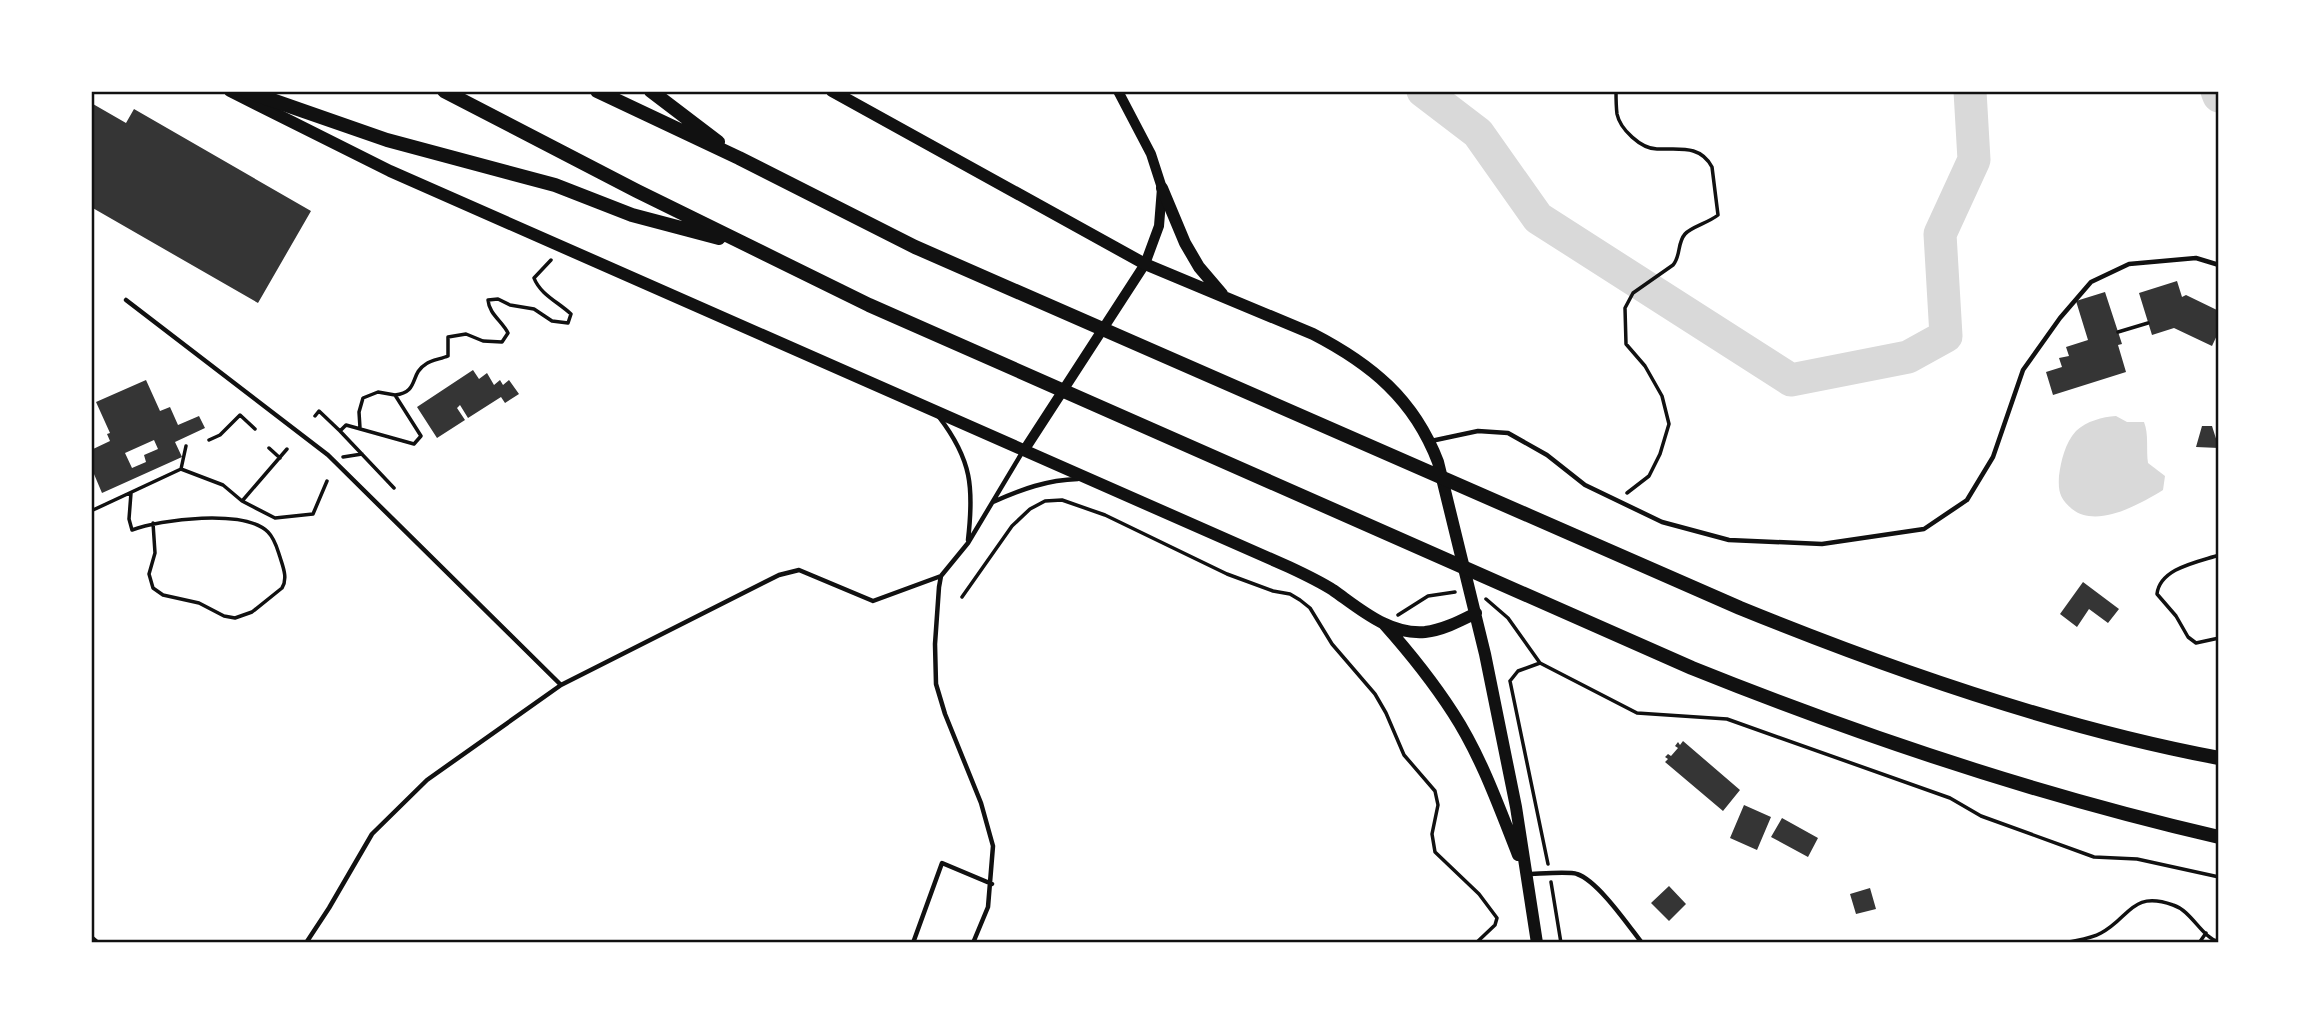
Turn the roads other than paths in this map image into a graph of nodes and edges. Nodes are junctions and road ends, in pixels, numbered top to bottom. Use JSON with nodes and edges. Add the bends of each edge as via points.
{"nodes":[{"id":1,"x":230,"y":91,"type":"edge"},
{"id":2,"x":246,"y":91,"type":"edge"},
{"id":3,"x":444,"y":91,"type":"edge"},
{"id":4,"x":597,"y":91,"type":"edge"},
{"id":5,"x":651,"y":91,"type":"edge"},
{"id":6,"x":832,"y":91,"type":"edge"},
{"id":7,"x":1119,"y":92,"type":"edge"},
{"id":8,"x":739,"y":158,"type":"junction"},
{"id":9,"x":1162,"y":188,"type":"junction"},
{"id":10,"x":751,"y":247,"type":"junction"},
{"id":11,"x":1145,"y":264,"type":"junction"},
{"id":12,"x":2219,"y":265,"type":"edge"},
{"id":13,"x":1225,"y":297,"type":"junction"},
{"id":14,"x":126,"y":300,"type":"dead end"},
{"id":15,"x":934,"y":411,"type":"junction"},
{"id":16,"x":1430,"y":441,"type":"junction"},
{"id":17,"x":1024,"y":449,"type":"junction"},
{"id":18,"x":1089,"y":479,"type":"junction"},
{"id":19,"x":992,"y":502,"type":"junction"},
{"id":20,"x":968,"y":543,"type":"junction"},
{"id":21,"x":941,"y":576,"type":"junction"},
{"id":22,"x":1476,"y":613,"type":"junction"},
{"id":23,"x":1384,"y":624,"type":"junction"},
{"id":24,"x":561,"y":685,"type":"junction"},
{"id":25,"x":2219,"y":758,"type":"edge"},
{"id":26,"x":2219,"y":838,"type":"edge"},
{"id":27,"x":1526,"y":874,"type":"junction"},
{"id":28,"x":992,"y":884,"type":"junction"},
{"id":29,"x":91,"y":937,"type":"edge"},
{"id":30,"x":98,"y":943,"type":"edge"},
{"id":31,"x":306,"y":943,"type":"edge"},
{"id":32,"x":913,"y":943,"type":"edge"},
{"id":33,"x":973,"y":943,"type":"edge"},
{"id":34,"x":1537,"y":943,"type":"edge"},
{"id":35,"x":1642,"y":943,"type":"edge"}],
"edges":[{"from":1,"to":15,"type":"main road","via":[[390,171]]},
{"from":2,"to":10,"type":"highway","via":[[387,140],[555,185],[632,215]]},
{"from":3,"to":10,"type":"highway"},
{"from":4,"to":8,"type":"highway"},
{"from":5,"to":8,"type":"highway"},
{"from":6,"to":11,"type":"main road"},
{"from":7,"to":9,"type":"street","via":[[1151,154]]},
{"from":8,"to":25,"type":"highway","via":[[915,247],[1836,648],[2049,716]]},
{"from":9,"to":11,"type":"street","via":[[1159,226]]},
{"from":9,"to":13,"type":"main road","via":[[1185,243]]},
{"from":10,"to":26,"type":"highway","via":[[869,305],[1692,668],[1906,750]]},
{"from":11,"to":13,"type":"main road"},
{"from":11,"to":17,"type":"street"},
{"from":12,"to":16,"type":"lane","via":[[2196,258],[2129,264],[2091,282],[2022,370],[1993,457],[1967,500],[1924,529],[1822,544],[1729,540],[1662,522],[1585,485],[1547,455],[1508,433],[1478,431]]},
{"from":13,"to":16,"type":"main road","via":[[1313,334],[1365,364],[1408,407]]},
{"from":14,"to":24,"type":"lane","via":[[328,455]]},
{"from":15,"to":17,"type":"main road"},
{"from":15,"to":20,"type":"lane","via":[[966,461],[972,501]]},
{"from":16,"to":22,"type":"main road"},
{"from":17,"to":18,"type":"main road"},
{"from":17,"to":19,"type":"lane"},
{"from":18,"to":19,"type":"lane","via":[[1054,480]]},
{"from":18,"to":23,"type":"main road","via":[[1289,567]]},
{"from":19,"to":20,"type":"lane"},
{"from":20,"to":21,"type":"lane"},
{"from":21,"to":24,"type":"lane","via":[[873,601],[799,570],[779,575]]},
{"from":21,"to":28,"type":"lane","via":[[936,684],[990,830]]},
{"from":22,"to":23,"type":"main road","via":[[1423,632]]},
{"from":22,"to":27,"type":"main road"},
{"from":23,"to":27,"type":"main road","via":[[1454,714],[1484,772]]},
{"from":24,"to":31,"type":"lane","via":[[427,780],[372,834]]},
{"from":27,"to":34,"type":"main road"},
{"from":27,"to":35,"type":"lane","via":[[1576,873],[1611,903]]},
{"from":28,"to":32,"type":"lane","via":[[942,863]]},
{"from":28,"to":33,"type":"lane"},
{"from":29,"to":30,"type":"lane"}]}
